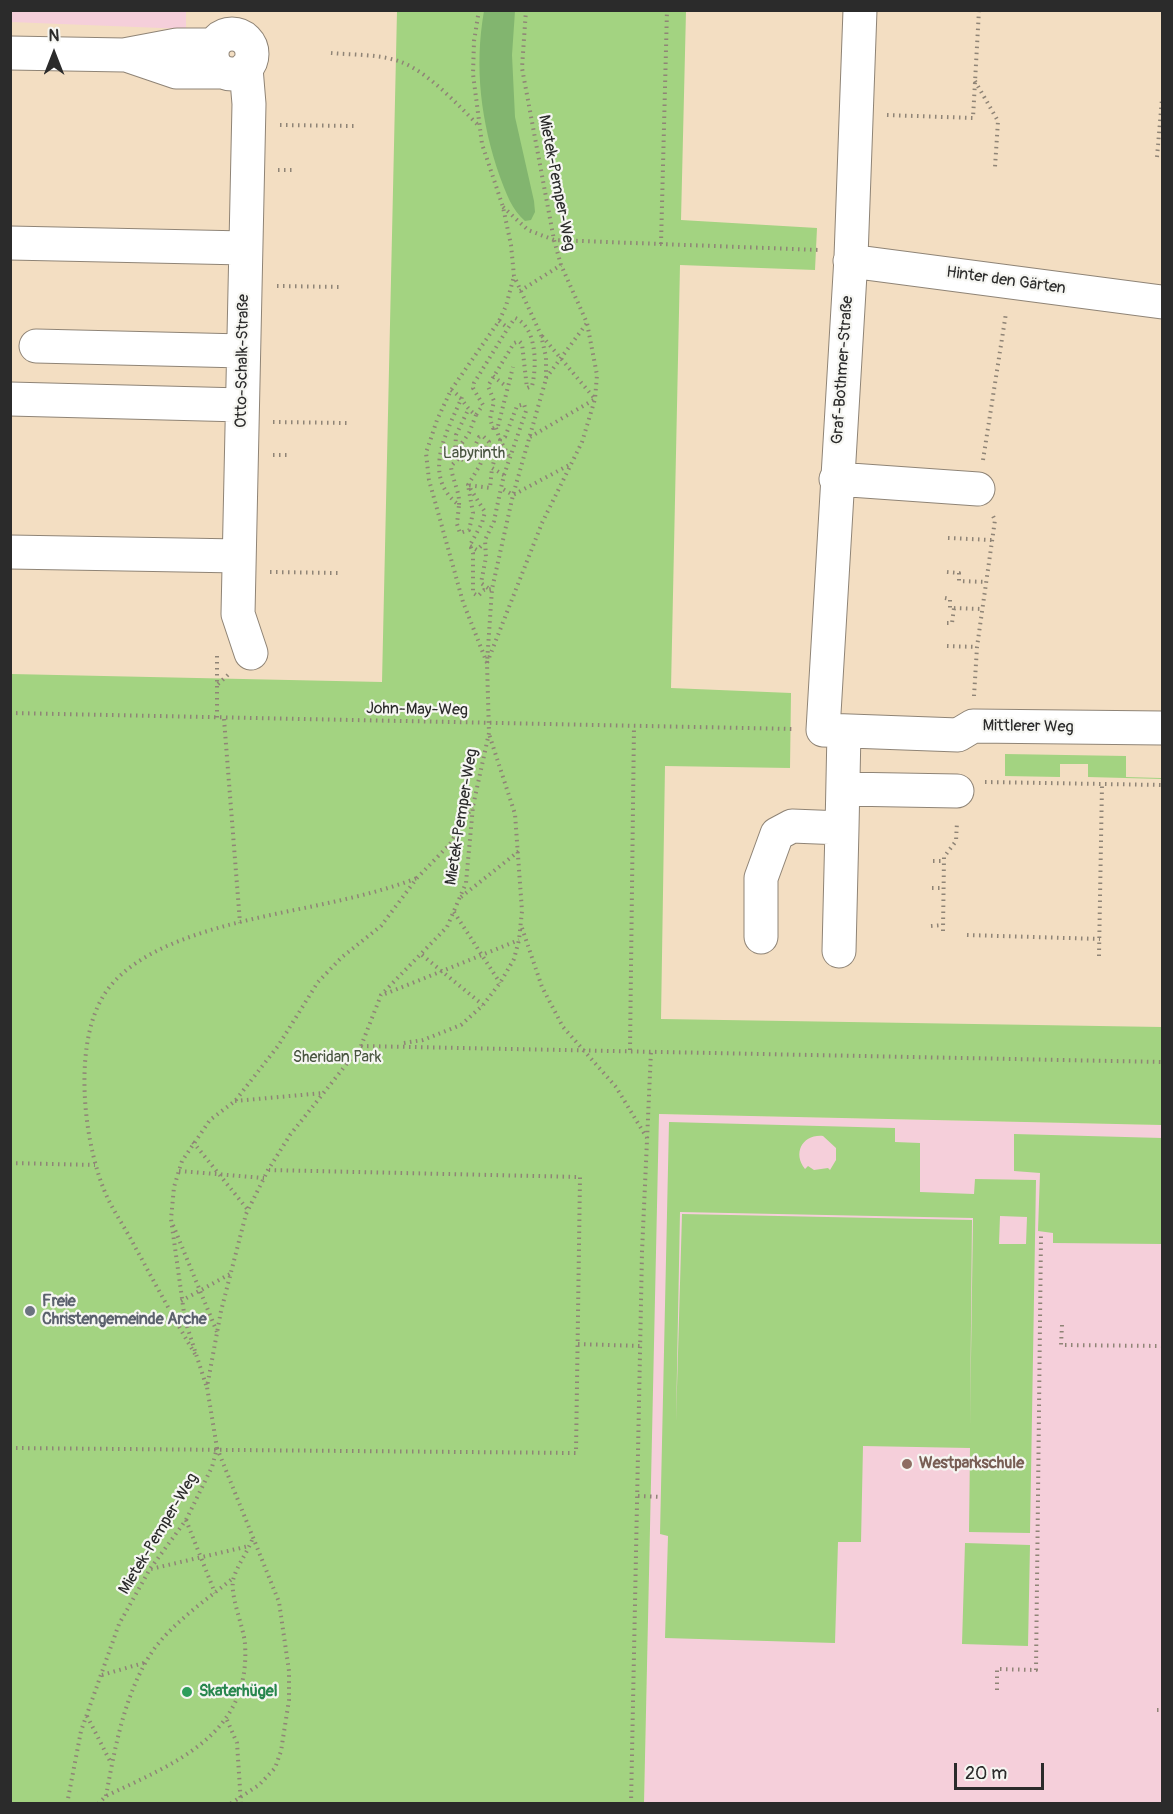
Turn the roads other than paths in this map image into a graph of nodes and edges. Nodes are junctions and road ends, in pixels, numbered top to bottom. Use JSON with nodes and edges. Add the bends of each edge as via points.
{"nodes":[{"id":1,"x":860,"y":10,"type":"edge"},
{"id":2,"x":238,"y":43,"type":"edge"},
{"id":3,"x":10,"y":53,"type":"edge"},
{"id":4,"x":10,"y":243,"type":"edge"},
{"id":5,"x":245,"y":248,"type":"junction"},
{"id":6,"x":850,"y":257,"type":"junction"},
{"id":7,"x":1162,"y":302,"type":"edge"},
{"id":8,"x":36,"y":346,"type":"dead end"},
{"id":9,"x":243,"y":351,"type":"junction"},
{"id":10,"x":10,"y":399,"type":"edge"},
{"id":11,"x":242,"y":413,"type":"junction"},
{"id":12,"x":836,"y":479,"type":"junction"},
{"id":13,"x":978,"y":489,"type":"dead end"},
{"id":14,"x":10,"y":552,"type":"edge"},
{"id":15,"x":239,"y":564,"type":"junction"},
{"id":16,"x":251,"y":653,"type":"dead end"},
{"id":17,"x":1162,"y":728,"type":"edge"},
{"id":18,"x":834,"y":731,"type":"junction"},
{"id":19,"x":971,"y":787,"type":"road end"},
{"id":20,"x":843,"y":789,"type":"junction"},
{"id":21,"x":842,"y":828,"type":"junction"},
{"id":22,"x":761,"y":937,"type":"dead end"},
{"id":23,"x":839,"y":951,"type":"dead end"}],
"edges":[{"from":1,"to":6,"type":"street","name":"Graf-Bothmer-Straße"},
{"from":2,"to":3,"type":"street","via":[[177,45],[124,55]]},
{"from":2,"to":5,"type":"street","name":"Otto-Schalk-Straße","via":[[249,124]]},
{"from":4,"to":5,"type":"street"},
{"from":5,"to":9,"type":"street","name":"Otto-Schalk-Straße"},
{"from":6,"to":7,"type":"street","name":"Hinter den Gärten"},
{"from":6,"to":12,"type":"street","name":"Graf-Bothmer-Straße"},
{"from":8,"to":9,"type":"street"},
{"from":9,"to":11,"type":"street","name":"Otto-Schalk-Straße"},
{"from":10,"to":11,"type":"street"},
{"from":11,"to":15,"type":"street","name":"Otto-Schalk-Straße"},
{"from":12,"to":13,"type":"street"},
{"from":12,"to":18,"type":"street","name":"Graf-Bothmer-Straße"},
{"from":14,"to":15,"type":"street"},
{"from":15,"to":16,"type":"street","name":"Otto-Schalk-Straße","via":[[238,614]]},
{"from":17,"to":18,"type":"street","name":"Mittlerer Weg","via":[[973,726],[958,735]]},
{"from":18,"to":20,"type":"street","name":"Graf-Bothmer-Straße"},
{"from":19,"to":20,"type":"street"},
{"from":20,"to":21,"type":"street","name":"Graf-Bothmer-Straße"},
{"from":21,"to":22,"type":"street","via":[[792,826],[777,834],[761,878]]},
{"from":21,"to":23,"type":"street","name":"Graf-Bothmer-Straße"}]}
